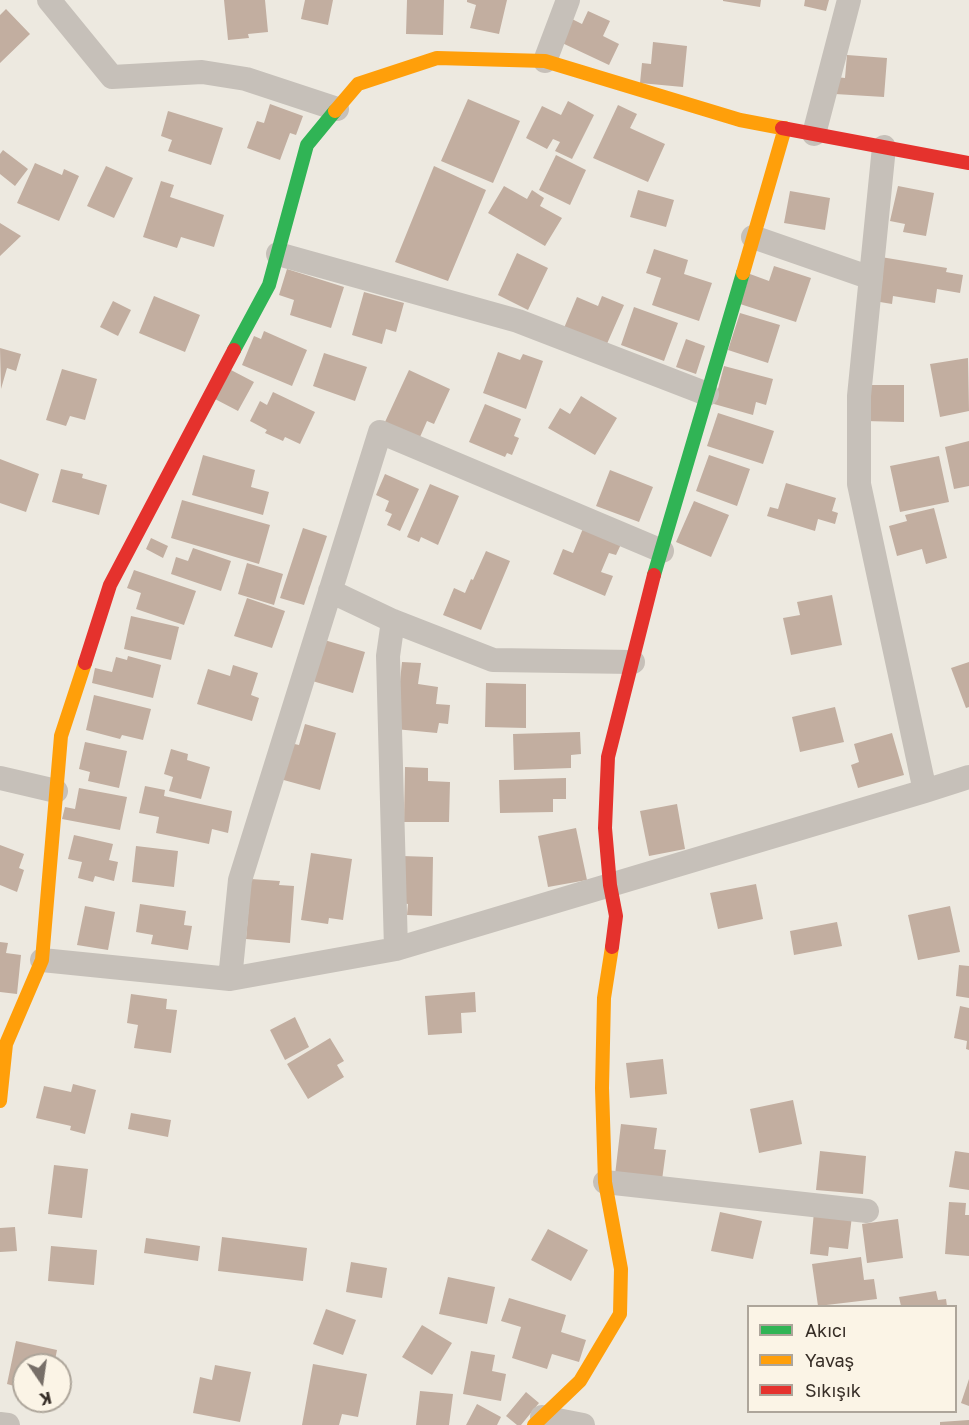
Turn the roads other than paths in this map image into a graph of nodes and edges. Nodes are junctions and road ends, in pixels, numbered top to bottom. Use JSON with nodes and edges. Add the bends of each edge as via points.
{"nodes":[{"id":1,"x":49,"y":0,"type":"edge"},
{"id":2,"x":568,"y":0,"type":"edge"},
{"id":3,"x":849,"y":0,"type":"edge"},
{"id":4,"x":545,"y":61,"type":"junction"},
{"id":5,"x":337,"y":109,"type":"junction"},
{"id":6,"x":784,"y":128,"type":"junction"},
{"id":7,"x":814,"y":134,"type":"junction"},
{"id":8,"x":884,"y":147,"type":"junction"},
{"id":9,"x":969,"y":164,"type":"edge"},
{"id":10,"x":753,"y":237,"type":"junction"},
{"id":11,"x":278,"y":254,"type":"junction"},
{"id":12,"x":871,"y":278,"type":"junction"},
{"id":13,"x":707,"y":394,"type":"junction"},
{"id":14,"x":662,"y":551,"type":"junction"},
{"id":15,"x":330,"y":591,"type":"junction"},
{"id":16,"x":393,"y":621,"type":"junction"},
{"id":17,"x":633,"y":662,"type":"junction"},
{"id":18,"x":969,"y":777,"type":"edge"},
{"id":19,"x":0,"y":778,"type":"edge"},
{"id":20,"x":56,"y":791,"type":"junction"},
{"id":21,"x":925,"y":791,"type":"junction"},
{"id":22,"x":610,"y":885,"type":"junction"},
{"id":23,"x":396,"y":949,"type":"junction"},
{"id":24,"x":42,"y":960,"type":"junction"},
{"id":25,"x":230,"y":979,"type":"junction"},
{"id":26,"x":0,"y":1095,"type":"edge"},
{"id":27,"x":605,"y":1182,"type":"junction"},
{"id":28,"x":867,"y":1211,"type":"dead end"},
{"id":29,"x":538,"y":1421,"type":"edge"},
{"id":30,"x":0,"y":1424,"type":"edge"},
{"id":31,"x":8,"y":1425,"type":"edge"},
{"id":32,"x":583,"y":1425,"type":"edge"}],
"edges":[{"from":1,"to":5,"type":"street","via":[[112,77],[202,72],[246,79]]},
{"from":2,"to":4,"type":"street"},
{"from":3,"to":7,"type":"street"},
{"from":4,"to":5,"type":"street","via":[[437,58],[358,84]]},
{"from":4,"to":6,"type":"street","via":[[740,120]]},
{"from":5,"to":11,"type":"street","via":[[307,145]]},
{"from":6,"to":7,"type":"street"},
{"from":6,"to":10,"type":"street"},
{"from":7,"to":8,"type":"street"},
{"from":8,"to":9,"type":"street"},
{"from":8,"to":12,"type":"street"},
{"from":10,"to":12,"type":"street"},
{"from":10,"to":13,"type":"street"},
{"from":11,"to":13,"type":"street","via":[[518,321]]},
{"from":11,"to":20,"type":"street","via":[[269,285],[110,585],[61,736]]},
{"from":12,"to":21,"type":"street","via":[[859,396],[859,484]]},
{"from":13,"to":14,"type":"street"},
{"from":14,"to":15,"type":"street","via":[[380,432]]},
{"from":14,"to":17,"type":"street"},
{"from":15,"to":16,"type":"street"},
{"from":15,"to":25,"type":"street","via":[[240,880]]},
{"from":16,"to":17,"type":"street","via":[[493,660]]},
{"from":16,"to":23,"type":"street","via":[[388,656]]},
{"from":17,"to":22,"type":"street","via":[[608,757],[605,828]]},
{"from":18,"to":21,"type":"street"},
{"from":19,"to":20,"type":"street"},
{"from":20,"to":24,"type":"street"},
{"from":21,"to":22,"type":"street"},
{"from":22,"to":23,"type":"street"},
{"from":22,"to":27,"type":"street","via":[[616,916],[604,998]]},
{"from":23,"to":25,"type":"street"},
{"from":24,"to":25,"type":"street"},
{"from":24,"to":26,"type":"street","via":[[6,1044]]},
{"from":27,"to":28,"type":"street"},
{"from":27,"to":29,"type":"street","via":[[621,1269],[620,1314],[580,1382]]},
{"from":29,"to":32,"type":"street"},
{"from":30,"to":31,"type":"street"}]}
